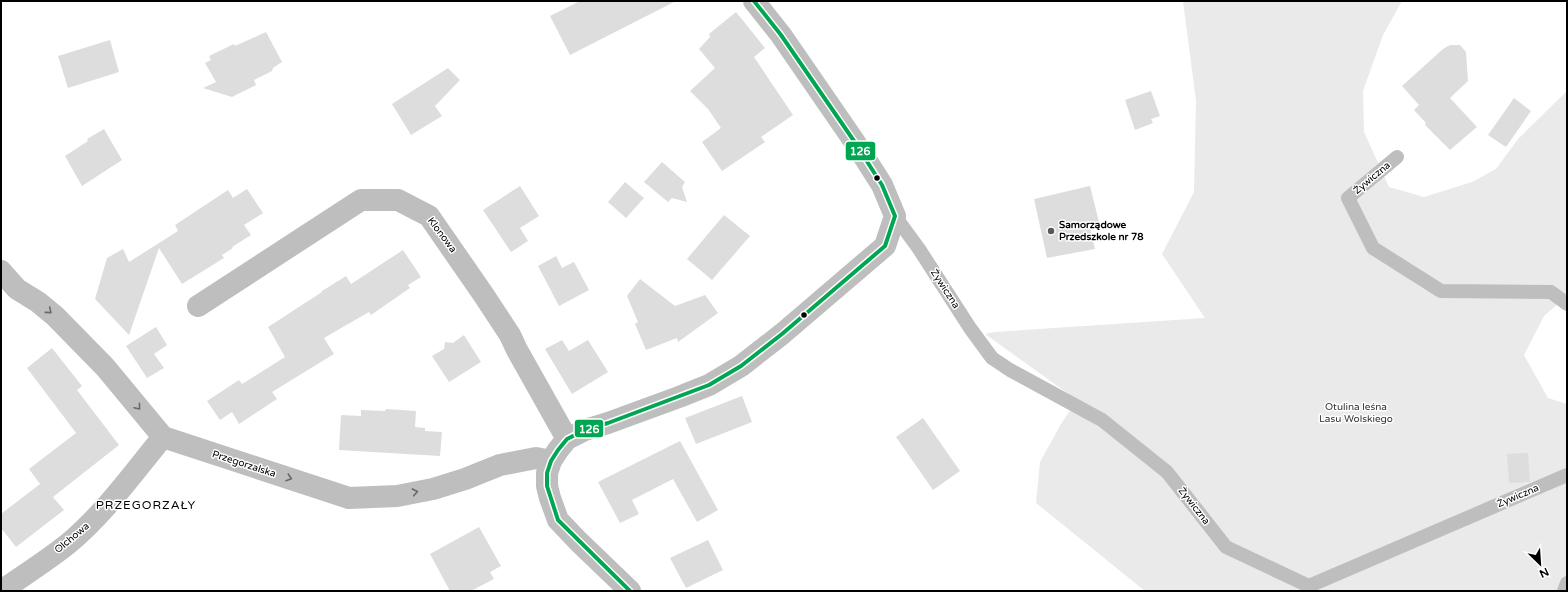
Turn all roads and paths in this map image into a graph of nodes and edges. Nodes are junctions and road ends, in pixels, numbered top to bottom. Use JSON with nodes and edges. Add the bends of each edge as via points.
{"nodes":[{"id":1,"x":754,"y":1,"type":"edge"},
{"id":2,"x":1398,"y":157,"type":"dead end"},
{"id":3,"x":895,"y":216,"type":"junction"},
{"id":4,"x":1,"y":271,"type":"edge"},
{"id":5,"x":1567,"y":304,"type":"edge"},
{"id":6,"x":198,"y":306,"type":"dead end"},
{"id":7,"x":163,"y":437,"type":"junction"},
{"id":8,"x":567,"y":439,"type":"junction"},
{"id":9,"x":551,"y":461,"type":"junction"},
{"id":10,"x":1567,"y":475,"type":"edge"},
{"id":11,"x":1567,"y":583,"type":"edge"},
{"id":12,"x":1,"y":591,"type":"edge"},
{"id":13,"x":630,"y":591,"type":"edge"},
{"id":14,"x":1564,"y":591,"type":"edge"}],
"edges":[{"from":1,"to":3,"type":"street","via":[[781,35],[854,141],[882,185]]},
{"from":2,"to":5,"type":"lane","name":"Żywiczna","via":[[1348,198],[1373,248],[1441,290],[1551,292]]},
{"from":3,"to":8,"type":"street","via":[[885,246],[741,366],[709,385],[585,430]]},
{"from":3,"to":10,"type":"lane","name":"Żywiczna","via":[[992,358],[1102,420],[1161,467],[1226,547],[1309,586]]},
{"from":4,"to":7,"type":"street","one_way":true,"via":[[17,289],[55,316],[105,367]]},
{"from":6,"to":8,"type":"street","name":"Klonowa","via":[[362,200],[398,200],[429,216],[468,271],[510,335]]},
{"from":7,"to":9,"type":"street","name":"Przegorzalska","one_way":true,"via":[[349,498],[397,496],[433,489],[500,465],[536,458]]},
{"from":7,"to":12,"type":"street","name":"Olchowa","via":[[88,526],[69,543]]},
{"from":8,"to":9,"type":"street"},
{"from":9,"to":13,"type":"street","via":[[547,473],[547,486],[558,520]]},
{"from":11,"to":14,"type":"lane"}]}
